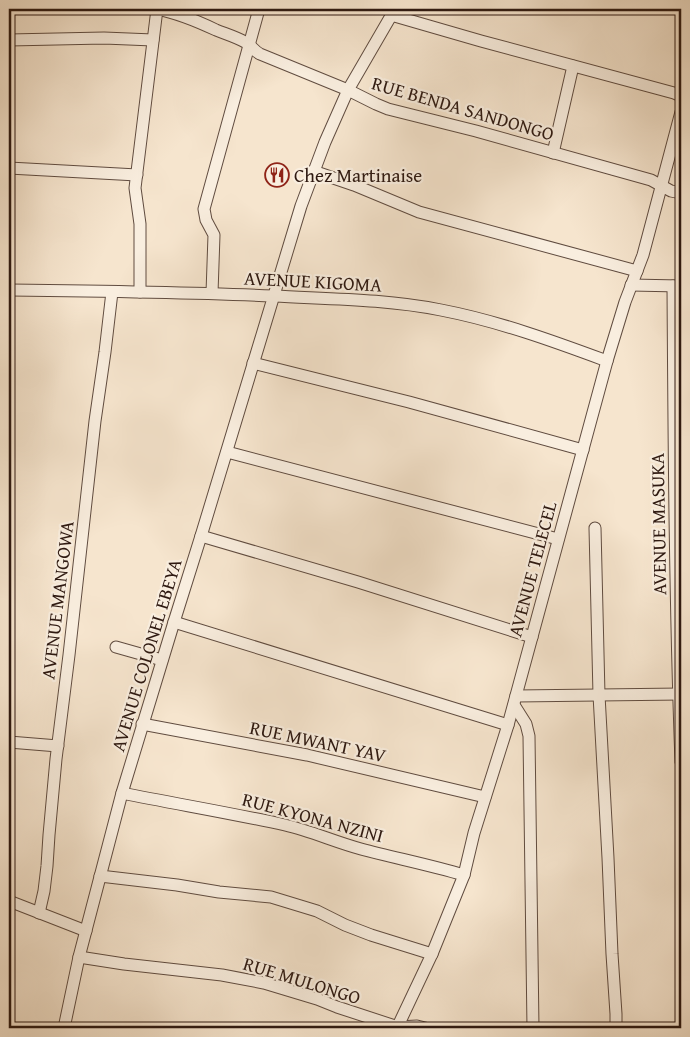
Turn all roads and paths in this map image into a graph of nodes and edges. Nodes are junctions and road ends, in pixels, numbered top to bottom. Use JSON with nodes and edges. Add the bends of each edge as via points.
{"nodes":[{"id":1,"x":157,"y":9,"type":"edge"},
{"id":2,"x":259,"y":9,"type":"edge"},
{"id":3,"x":393,"y":12,"type":"edge"},
{"id":4,"x":9,"y":40,"type":"edge"},
{"id":5,"x":153,"y":40,"type":"junction"},
{"id":6,"x":250,"y":45,"type":"junction"},
{"id":7,"x":573,"y":66,"type":"junction"},
{"id":8,"x":348,"y":90,"type":"junction"},
{"id":9,"x":681,"y":96,"type":"edge"},
{"id":10,"x":681,"y":112,"type":"edge"},
{"id":11,"x":553,"y":153,"type":"junction"},
{"id":12,"x":9,"y":168,"type":"edge"},
{"id":13,"x":314,"y":171,"type":"junction"},
{"id":14,"x":137,"y":175,"type":"junction"},
{"id":15,"x":661,"y":185,"type":"junction"},
{"id":16,"x":681,"y":193,"type":"edge"},
{"id":17,"x":637,"y":271,"type":"junction"},
{"id":18,"x":631,"y":285,"type":"junction"},
{"id":19,"x":677,"y":286,"type":"edge"},
{"id":20,"x":9,"y":290,"type":"edge"},
{"id":21,"x":112,"y":292,"type":"junction"},
{"id":22,"x":140,"y":292,"type":"junction"},
{"id":23,"x":212,"y":293,"type":"junction"},
{"id":24,"x":274,"y":296,"type":"junction"},
{"id":25,"x":608,"y":361,"type":"junction"},
{"id":26,"x":253,"y":363,"type":"junction"},
{"id":27,"x":583,"y":450,"type":"junction"},
{"id":28,"x":227,"y":452,"type":"junction"},
{"id":29,"x":595,"y":528,"type":"dead end"},
{"id":30,"x":202,"y":536,"type":"junction"},
{"id":31,"x":558,"y":539,"type":"junction"},
{"id":32,"x":174,"y":622,"type":"junction"},
{"id":33,"x":532,"y":637,"type":"junction"},
{"id":34,"x":116,"y":647,"type":"dead end"},
{"id":35,"x":162,"y":660,"type":"junction"},
{"id":36,"x":680,"y":694,"type":"edge"},
{"id":37,"x":599,"y":695,"type":"junction"},
{"id":38,"x":515,"y":700,"type":"junction"},
{"id":39,"x":142,"y":724,"type":"junction"},
{"id":40,"x":508,"y":725,"type":"junction"},
{"id":41,"x":9,"y":742,"type":"edge"},
{"id":42,"x":58,"y":746,"type":"junction"},
{"id":43,"x":681,"y":762,"type":"edge"},
{"id":44,"x":122,"y":793,"type":"junction"},
{"id":45,"x":485,"y":797,"type":"junction"},
{"id":46,"x":464,"y":875,"type":"junction"},
{"id":47,"x":100,"y":876,"type":"junction"},
{"id":48,"x":9,"y":901,"type":"edge"},
{"id":49,"x":39,"y":913,"type":"junction"},
{"id":50,"x":86,"y":931,"type":"junction"},
{"id":51,"x":432,"y":954,"type":"junction"},
{"id":52,"x":79,"y":957,"type":"junction"},
{"id":53,"x":64,"y":1028,"type":"edge"},
{"id":54,"x":398,"y":1028,"type":"edge"},
{"id":55,"x":425,"y":1028,"type":"edge"},
{"id":56,"x":533,"y":1028,"type":"edge"},
{"id":57,"x":616,"y":1028,"type":"edge"}],
"edges":[{"from":1,"to":5,"type":"street"},
{"from":1,"to":6,"type":"street","name":"RUE BENDA SANDONGO","via":[[180,14]]},
{"from":2,"to":6,"type":"street"},
{"from":3,"to":7,"type":"street"},
{"from":3,"to":8,"type":"street","name":"AVENUE COLONEL EBEYA"},
{"from":4,"to":5,"type":"street"},
{"from":5,"to":14,"type":"street"},
{"from":6,"to":8,"type":"street","name":"RUE BENDA SANDONGO","via":[[260,54]]},
{"from":6,"to":23,"type":"street","via":[[204,209],[214,236]]},
{"from":7,"to":9,"type":"street"},
{"from":7,"to":11,"type":"street"},
{"from":8,"to":11,"type":"street","name":"RUE BENDA SANDONGO","via":[[388,109]]},
{"from":8,"to":13,"type":"street","name":"AVENUE COLONEL EBEYA"},
{"from":10,"to":15,"type":"street","name":"AVENUE TELECEL"},
{"from":11,"to":15,"type":"street","name":"RUE BENDA SANDONGO"},
{"from":12,"to":14,"type":"street"},
{"from":13,"to":17,"type":"street","via":[[420,212]]},
{"from":13,"to":24,"type":"street","name":"AVENUE COLONEL EBEYA"},
{"from":14,"to":22,"type":"street","via":[[135,196],[140,224]]},
{"from":15,"to":16,"type":"street","name":"RUE BENDA SANDONGO"},
{"from":15,"to":17,"type":"street","name":"AVENUE TELECEL"},
{"from":17,"to":18,"type":"street","name":"AVENUE TELECEL"},
{"from":18,"to":19,"type":"street"},
{"from":18,"to":25,"type":"street","name":"AVENUE TELECEL"},
{"from":19,"to":36,"type":"street","name":"AVENUE MASUKA","via":[[674,516]]},
{"from":20,"to":21,"type":"street","name":"AVENUE KIGOMA"},
{"from":21,"to":22,"type":"street","name":"AVENUE KIGOMA"},
{"from":21,"to":42,"type":"street","name":"AVENUE MANGOWA"},
{"from":22,"to":23,"type":"street","name":"AVENUE KIGOMA"},
{"from":23,"to":24,"type":"street","name":"AVENUE KIGOMA"},
{"from":24,"to":25,"type":"street","name":"AVENUE KIGOMA","via":[[334,298],[439,309],[523,332]]},
{"from":24,"to":26,"type":"street","name":"AVENUE COLONEL EBEYA"},
{"from":25,"to":27,"type":"street","name":"AVENUE TELECEL"},
{"from":26,"to":27,"type":"street"},
{"from":26,"to":28,"type":"street","name":"AVENUE COLONEL EBEYA"},
{"from":27,"to":31,"type":"street","name":"AVENUE TELECEL"},
{"from":28,"to":30,"type":"street","name":"AVENUE COLONEL EBEYA"},
{"from":28,"to":31,"type":"street"},
{"from":29,"to":37,"type":"street"},
{"from":30,"to":32,"type":"street","name":"AVENUE COLONEL EBEYA"},
{"from":30,"to":33,"type":"street"},
{"from":31,"to":33,"type":"street","name":"AVENUE TELECEL"},
{"from":32,"to":35,"type":"street","name":"AVENUE COLONEL EBEYA"},
{"from":32,"to":40,"type":"street"},
{"from":33,"to":38,"type":"street","name":"AVENUE TELECEL"},
{"from":34,"to":35,"type":"street"},
{"from":35,"to":39,"type":"street","name":"AVENUE COLONEL EBEYA"},
{"from":36,"to":37,"type":"street"},
{"from":36,"to":43,"type":"street","name":"AVENUE MASUKA"},
{"from":37,"to":38,"type":"street"},
{"from":37,"to":57,"type":"street"},
{"from":38,"to":40,"type":"street","name":"AVENUE TELECEL"},
{"from":38,"to":56,"type":"street","via":[[529,736]]},
{"from":39,"to":44,"type":"street","name":"AVENUE COLONEL EBEYA"},
{"from":39,"to":45,"type":"street","name":"RUE MWANT YAV","via":[[307,755]]},
{"from":40,"to":45,"type":"street","name":"AVENUE TELECEL"},
{"from":41,"to":42,"type":"street"},
{"from":42,"to":49,"type":"street","name":"AVENUE MANGOWA","via":[[47,866]]},
{"from":44,"to":46,"type":"street","name":"RUE KYONA NZINI","via":[[288,825],[362,849]]},
{"from":44,"to":47,"type":"street","name":"AVENUE COLONEL EBEYA"},
{"from":45,"to":46,"type":"street","name":"AVENUE TELECEL"},
{"from":46,"to":51,"type":"street","name":"AVENUE TELECEL"},
{"from":47,"to":50,"type":"street","name":"AVENUE COLONEL EBEYA"},
{"from":47,"to":51,"type":"street","via":[[271,897]]},
{"from":48,"to":49,"type":"street"},
{"from":49,"to":50,"type":"street"},
{"from":50,"to":52,"type":"street","name":"AVENUE COLONEL EBEYA"},
{"from":51,"to":54,"type":"street","name":"AVENUE TELECEL"},
{"from":52,"to":53,"type":"street","name":"AVENUE COLONEL EBEYA"},
{"from":52,"to":54,"type":"street","name":"RUE MULONGO","via":[[264,983]]},
{"from":54,"to":55,"type":"street","name":"RUE MULONGO"}]}
